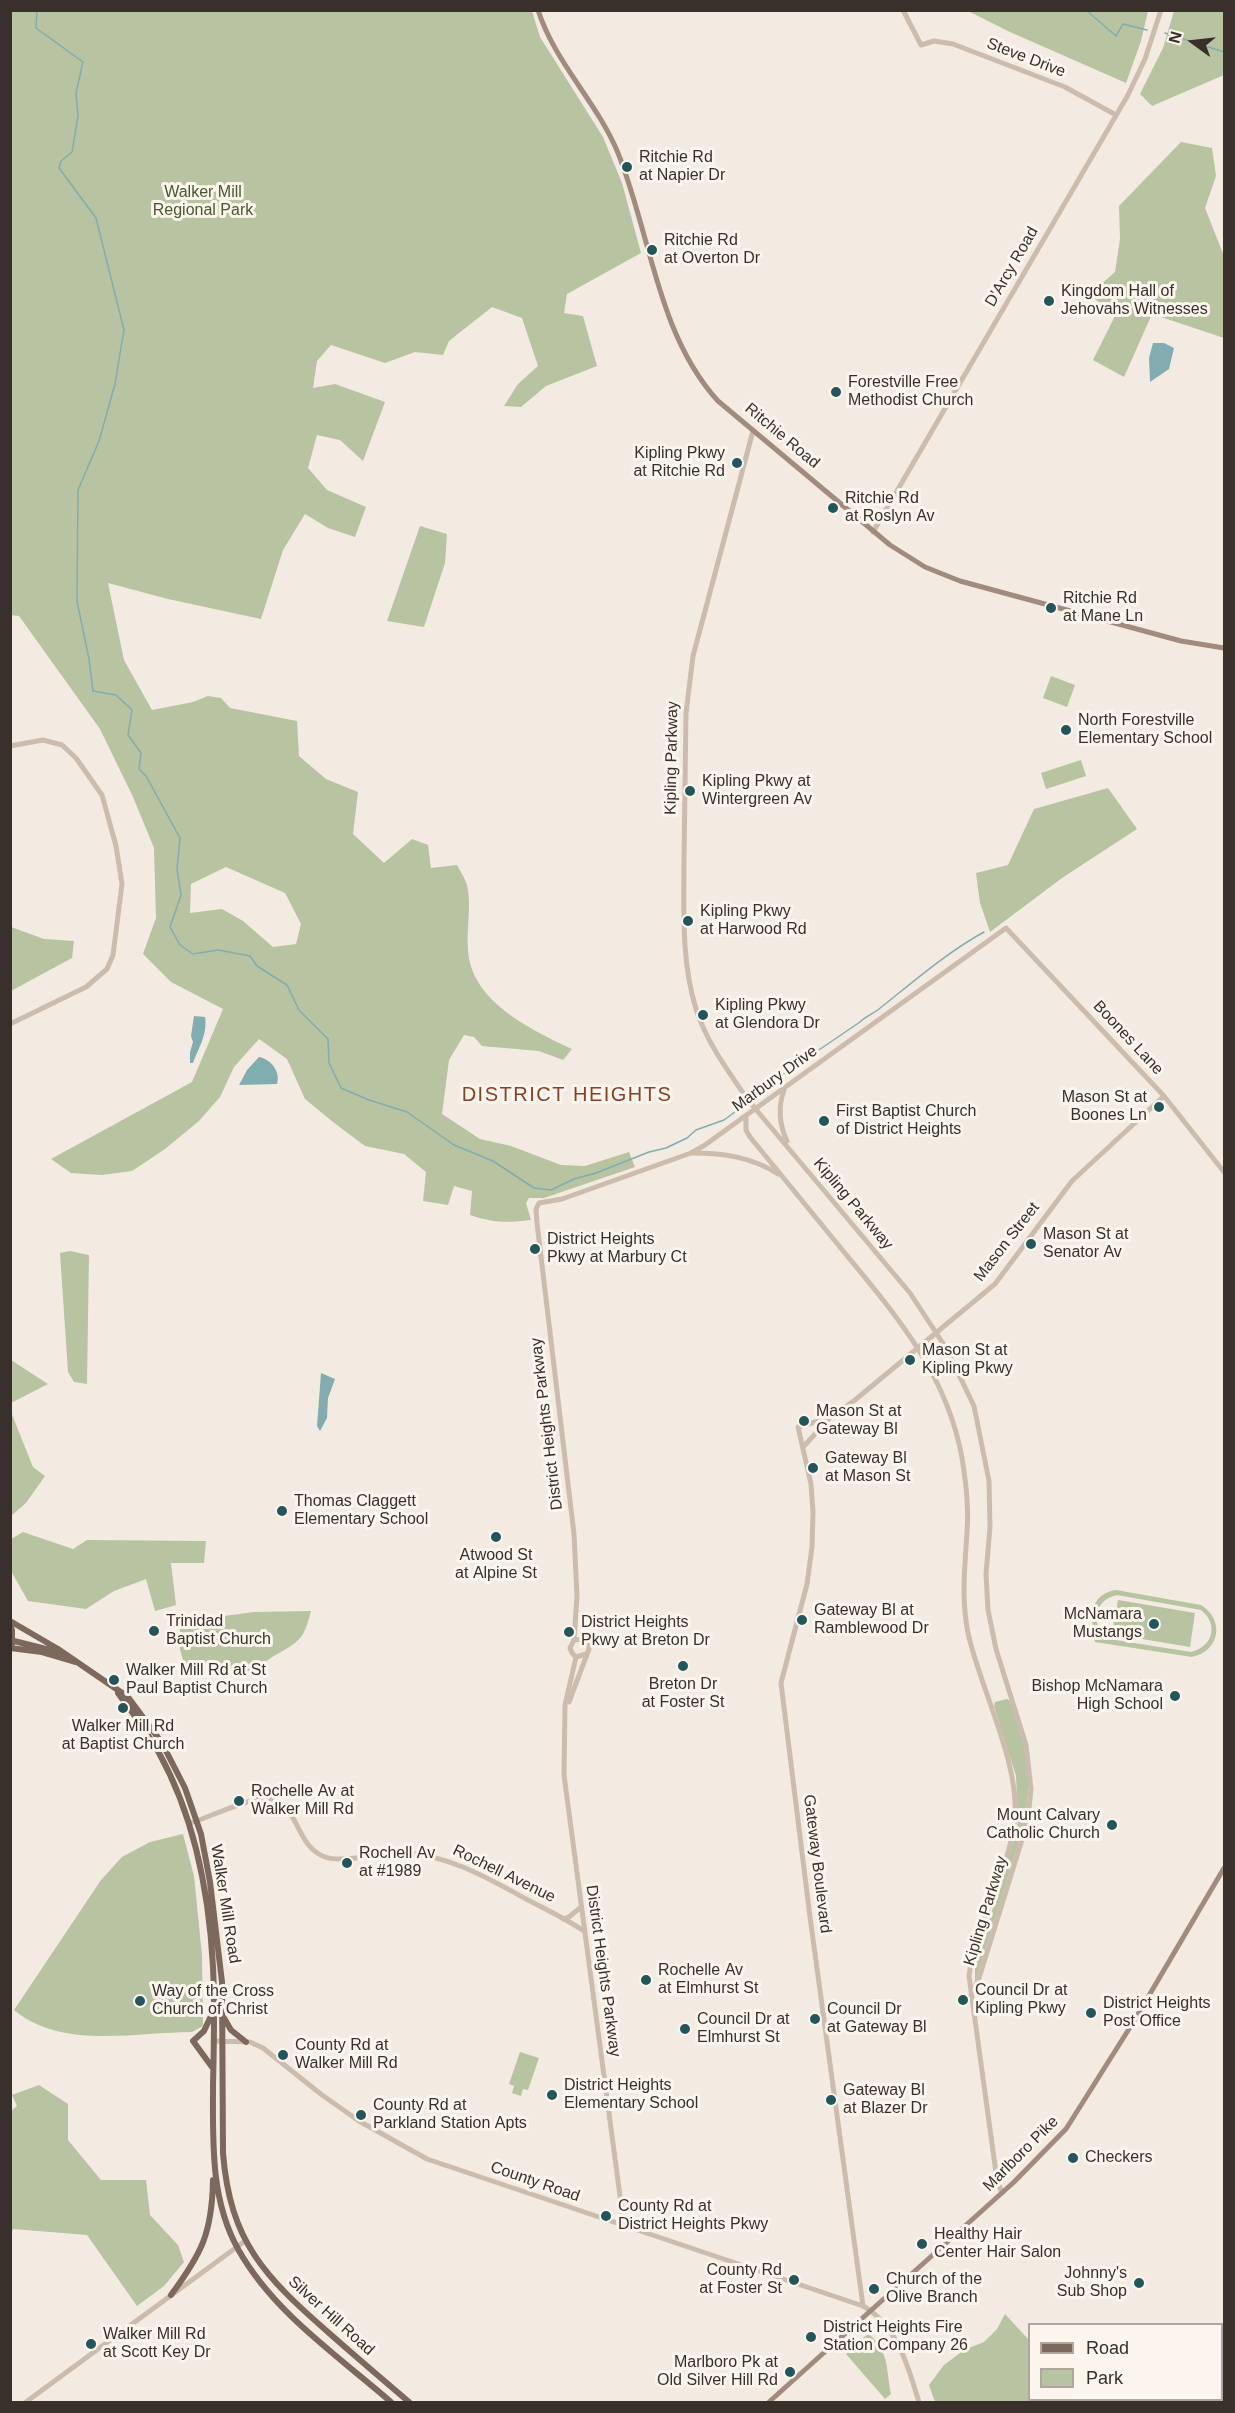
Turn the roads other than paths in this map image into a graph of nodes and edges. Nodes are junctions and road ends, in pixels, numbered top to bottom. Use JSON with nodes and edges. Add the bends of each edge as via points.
{"nodes":[{"id":1,"x":538,"y":10,"type":"edge"},
{"id":2,"x":903,"y":10,"type":"edge"},
{"id":3,"x":1161,"y":10,"type":"edge"},
{"id":4,"x":1116,"y":116,"type":"junction"},
{"id":5,"x":753,"y":430,"type":"junction"},
{"id":6,"x":873,"y":532,"type":"junction"},
{"id":7,"x":1224,"y":648,"type":"edge"},
{"id":8,"x":10,"y":746,"type":"edge"},
{"id":9,"x":1006,"y":928,"type":"joint"},
{"id":10,"x":10,"y":1024,"type":"edge"},
{"id":11,"x":785,"y":1088,"type":"junction"},
{"id":12,"x":1164,"y":1096,"type":"junction"},
{"id":13,"x":757,"y":1109,"type":"junction"},
{"id":14,"x":746,"y":1117,"type":"junction"},
{"id":15,"x":790,"y":1149,"type":"junction"},
{"id":16,"x":691,"y":1153,"type":"junction"},
{"id":17,"x":1224,"y":1172,"type":"edge"},
{"id":18,"x":784,"y":1179,"type":"junction"},
{"id":19,"x":537,"y":1206,"type":"joint"},
{"id":20,"x":937,"y":1332,"type":"junction"},
{"id":21,"x":918,"y":1347,"type":"junction"},
{"id":22,"x":829,"y":1418,"type":"junction"},
{"id":23,"x":798,"y":1427,"type":"joint"},
{"id":24,"x":804,"y":1446,"type":"junction"},
{"id":25,"x":10,"y":1623,"type":"edge"},
{"id":26,"x":573,"y":1640,"type":"junction"},
{"id":27,"x":11,"y":1644,"type":"edge"},
{"id":28,"x":586,"y":1654,"type":"junction"},
{"id":29,"x":576,"y":1657,"type":"junction"},
{"id":30,"x":75,"y":1660,"type":"junction"},
{"id":31,"x":564,"y":1718,"type":"junction"},
{"id":32,"x":193,"y":1822,"type":"junction"},
{"id":33,"x":1224,"y":1868,"type":"edge"},
{"id":34,"x":581,"y":1907,"type":"junction"},
{"id":35,"x":563,"y":1919,"type":"junction"},
{"id":36,"x":584,"y":1931,"type":"junction"},
{"id":37,"x":971,"y":1995,"type":"junction"},
{"id":38,"x":213,"y":2011,"type":"junction"},
{"id":39,"x":223,"y":2014,"type":"junction"},
{"id":40,"x":213,"y":2041,"type":"junction"},
{"id":41,"x":223,"y":2041,"type":"junction"},
{"id":42,"x":246,"y":2042,"type":"junction"},
{"id":43,"x":213,"y":2070,"type":"junction"},
{"id":44,"x":213,"y":2152,"type":"junction"},
{"id":45,"x":1002,"y":2193,"type":"junction"},
{"id":46,"x":624,"y":2226,"type":"junction"},
{"id":47,"x":245,"y":2241,"type":"junction"},
{"id":48,"x":236,"y":2247,"type":"junction"},
{"id":49,"x":171,"y":2295,"type":"junction"},
{"id":50,"x":863,"y":2306,"type":"junction"},
{"id":51,"x":871,"y":2311,"type":"junction"},
{"id":52,"x":777,"y":2394,"type":"junction"},
{"id":53,"x":26,"y":2403,"type":"edge"},
{"id":54,"x":391,"y":2403,"type":"edge"},
{"id":55,"x":408,"y":2403,"type":"edge"},
{"id":56,"x":769,"y":2403,"type":"edge"},
{"id":57,"x":780,"y":2403,"type":"edge"},
{"id":58,"x":919,"y":2403,"type":"edge"}],
"edges":[{"from":1,"to":5,"type":"main road","name":"Ritchie Road","via":[[550,41],[618,154],[689,362],[712,394]]},
{"from":2,"to":4,"type":"street","name":"Steve Drive","via":[[921,45],[934,41],[953,44],[1065,87]]},
{"from":3,"to":4,"type":"street","name":"D'Arcy Road","via":[[1145,59]]},
{"from":4,"to":6,"type":"street","name":"D'Arcy Road"},
{"from":5,"to":6,"type":"main road","name":"Ritchie Road"},
{"from":5,"to":13,"type":"street","name":"Kipling Parkway","via":[[688,682],[684,910],[686,965],[700,1018],[720,1061]]},
{"from":6,"to":7,"type":"main road","name":"Ritchie Road","via":[[916,562],[954,579],[1181,641]]},
{"from":8,"to":10,"type":"street","via":[[43,740],[66,747],[76,758],[102,795],[122,884],[113,955],[106,969],[86,987]]},
{"from":9,"to":11,"type":"street","name":"Marbury Drive"},
{"from":9,"to":12,"type":"street","name":"Boones Lane"},
{"from":11,"to":13,"type":"street","name":"Marbury Drive"},
{"from":11,"to":15,"type":"street","via":[[780,1120]]},
{"from":12,"to":17,"type":"street","name":"Boones Lane"},
{"from":12,"to":20,"type":"street","name":"Mason Street","via":[[1072,1181],[995,1284]]},
{"from":13,"to":14,"type":"street","name":"Marbury Drive"},
{"from":13,"to":15,"type":"street","name":"Kipling Parkway"},
{"from":14,"to":16,"type":"street","name":"Marbury Drive"},
{"from":14,"to":18,"type":"street","name":"Kipling Parkway","via":[[747,1133]]},
{"from":15,"to":20,"type":"street","name":"Kipling Parkway","via":[[910,1293]]},
{"from":16,"to":18,"type":"street","via":[[744,1158]]},
{"from":16,"to":19,"type":"street","name":"Marbury Drive"},
{"from":18,"to":21,"type":"street","name":"Kipling Parkway","via":[[894,1312]]},
{"from":19,"to":26,"type":"street","name":"District Heights Parkway","via":[[576,1553]]},
{"from":20,"to":21,"type":"street","name":"Mason Street"},
{"from":20,"to":37,"type":"street","name":"Kipling Parkway","via":[[974,1406],[985,1453],[990,1511],[988,1610],[1026,1745],[1030,1773],[1029,1811],[1021,1843]]},
{"from":21,"to":22,"type":"street","name":"Mason Street"},
{"from":21,"to":37,"type":"street","name":"Kipling Parkway","via":[[943,1395],[961,1455],[968,1513],[963,1592],[966,1625],[1015,1798],[1012,1832],[971,1965]]},
{"from":22,"to":23,"type":"street","name":"Mason Street"},
{"from":22,"to":24,"type":"street"},
{"from":23,"to":24,"type":"street","name":"Gateway Boulevard"},
{"from":24,"to":50,"type":"street","name":"Gateway Boulevard","via":[[813,1500],[811,1559],[781,1683]]},
{"from":25,"to":27,"type":"main road","name":"Walker Mill Road"},
{"from":25,"to":30,"type":"main road","name":"Walker Mill Road"},
{"from":26,"to":28,"type":"street","via":[[582,1638],[588,1642]]},
{"from":26,"to":29,"type":"street","via":[[570,1651]]},
{"from":27,"to":30,"type":"main road","via":[[32,1644]]},
{"from":28,"to":29,"type":"street"},
{"from":28,"to":31,"type":"street","name":"District Heights Parkway"},
{"from":29,"to":31,"type":"street","name":"District Heights Parkway"},
{"from":30,"to":32,"type":"main road","name":"Walker Mill Road","via":[[128,1697],[162,1743],[185,1788]]},
{"from":31,"to":34,"type":"street","name":"District Heights Parkway","via":[[564,1774]]},
{"from":32,"to":35,"type":"street","name":"Rochell Avenue","via":[[256,1800],[273,1799],[288,1809],[306,1844],[319,1854],[347,1859],[392,1852],[441,1859],[470,1869]]},
{"from":32,"to":38,"type":"main road","name":"Walker Mill Road","via":[[213,1967]]},
{"from":32,"to":39,"type":"main road","name":"Walker Mill Road","via":[[210,1882]]},
{"from":33,"to":45,"type":"main road","name":"Marlboro Pike","via":[[1080,2110],[1046,2152]]},
{"from":34,"to":35,"type":"street"},
{"from":34,"to":36,"type":"street","name":"District Heights Parkway"},
{"from":35,"to":36,"type":"street","name":"Rochell Avenue"},
{"from":36,"to":46,"type":"street","name":"District Heights Parkway"},
{"from":37,"to":45,"type":"street","name":"Kipling Parkway"},
{"from":38,"to":40,"type":"main road","name":"Walker Mill Road"},
{"from":38,"to":43,"type":"main road","via":[[204,2031],[193,2041]]},
{"from":39,"to":41,"type":"main road","name":"Walker Mill Road"},
{"from":39,"to":42,"type":"main road","via":[[231,2030]]},
{"from":40,"to":41,"type":"street","name":"County Road"},
{"from":40,"to":43,"type":"main road","name":"Walker Mill Road"},
{"from":41,"to":42,"type":"street","name":"County Road"},
{"from":41,"to":47,"type":"main road","name":"Walker Mill Road","via":[[224,2164],[230,2201]]},
{"from":42,"to":46,"type":"street","name":"County Road","via":[[263,2048],[322,2095],[416,2154]]},
{"from":43,"to":44,"type":"main road","name":"Walker Mill Road"},
{"from":44,"to":48,"type":"main road","name":"Walker Mill Road","via":[[220,2204]]},
{"from":44,"to":49,"type":"main road","via":[[209,2226],[194,2264]]},
{"from":45,"to":51,"type":"main road","name":"Marlboro Pike"},
{"from":46,"to":50,"type":"street","name":"County Road"},
{"from":47,"to":48,"type":"street"},
{"from":47,"to":55,"type":"main road","name":"Silver Hill Road","via":[[288,2298]]},
{"from":48,"to":49,"type":"street"},
{"from":48,"to":54,"type":"main road","name":"Silver Hill Road","via":[[276,2301]]},
{"from":49,"to":53,"type":"street"},
{"from":50,"to":51,"type":"street","name":"County Road"},
{"from":51,"to":52,"type":"main road","name":"Marlboro Pike"},
{"from":51,"to":58,"type":"street","name":"County Road","via":[[899,2344]]},
{"from":52,"to":56,"type":"main road","name":"Marlboro Pike"},
{"from":52,"to":57,"type":"street"}]}
